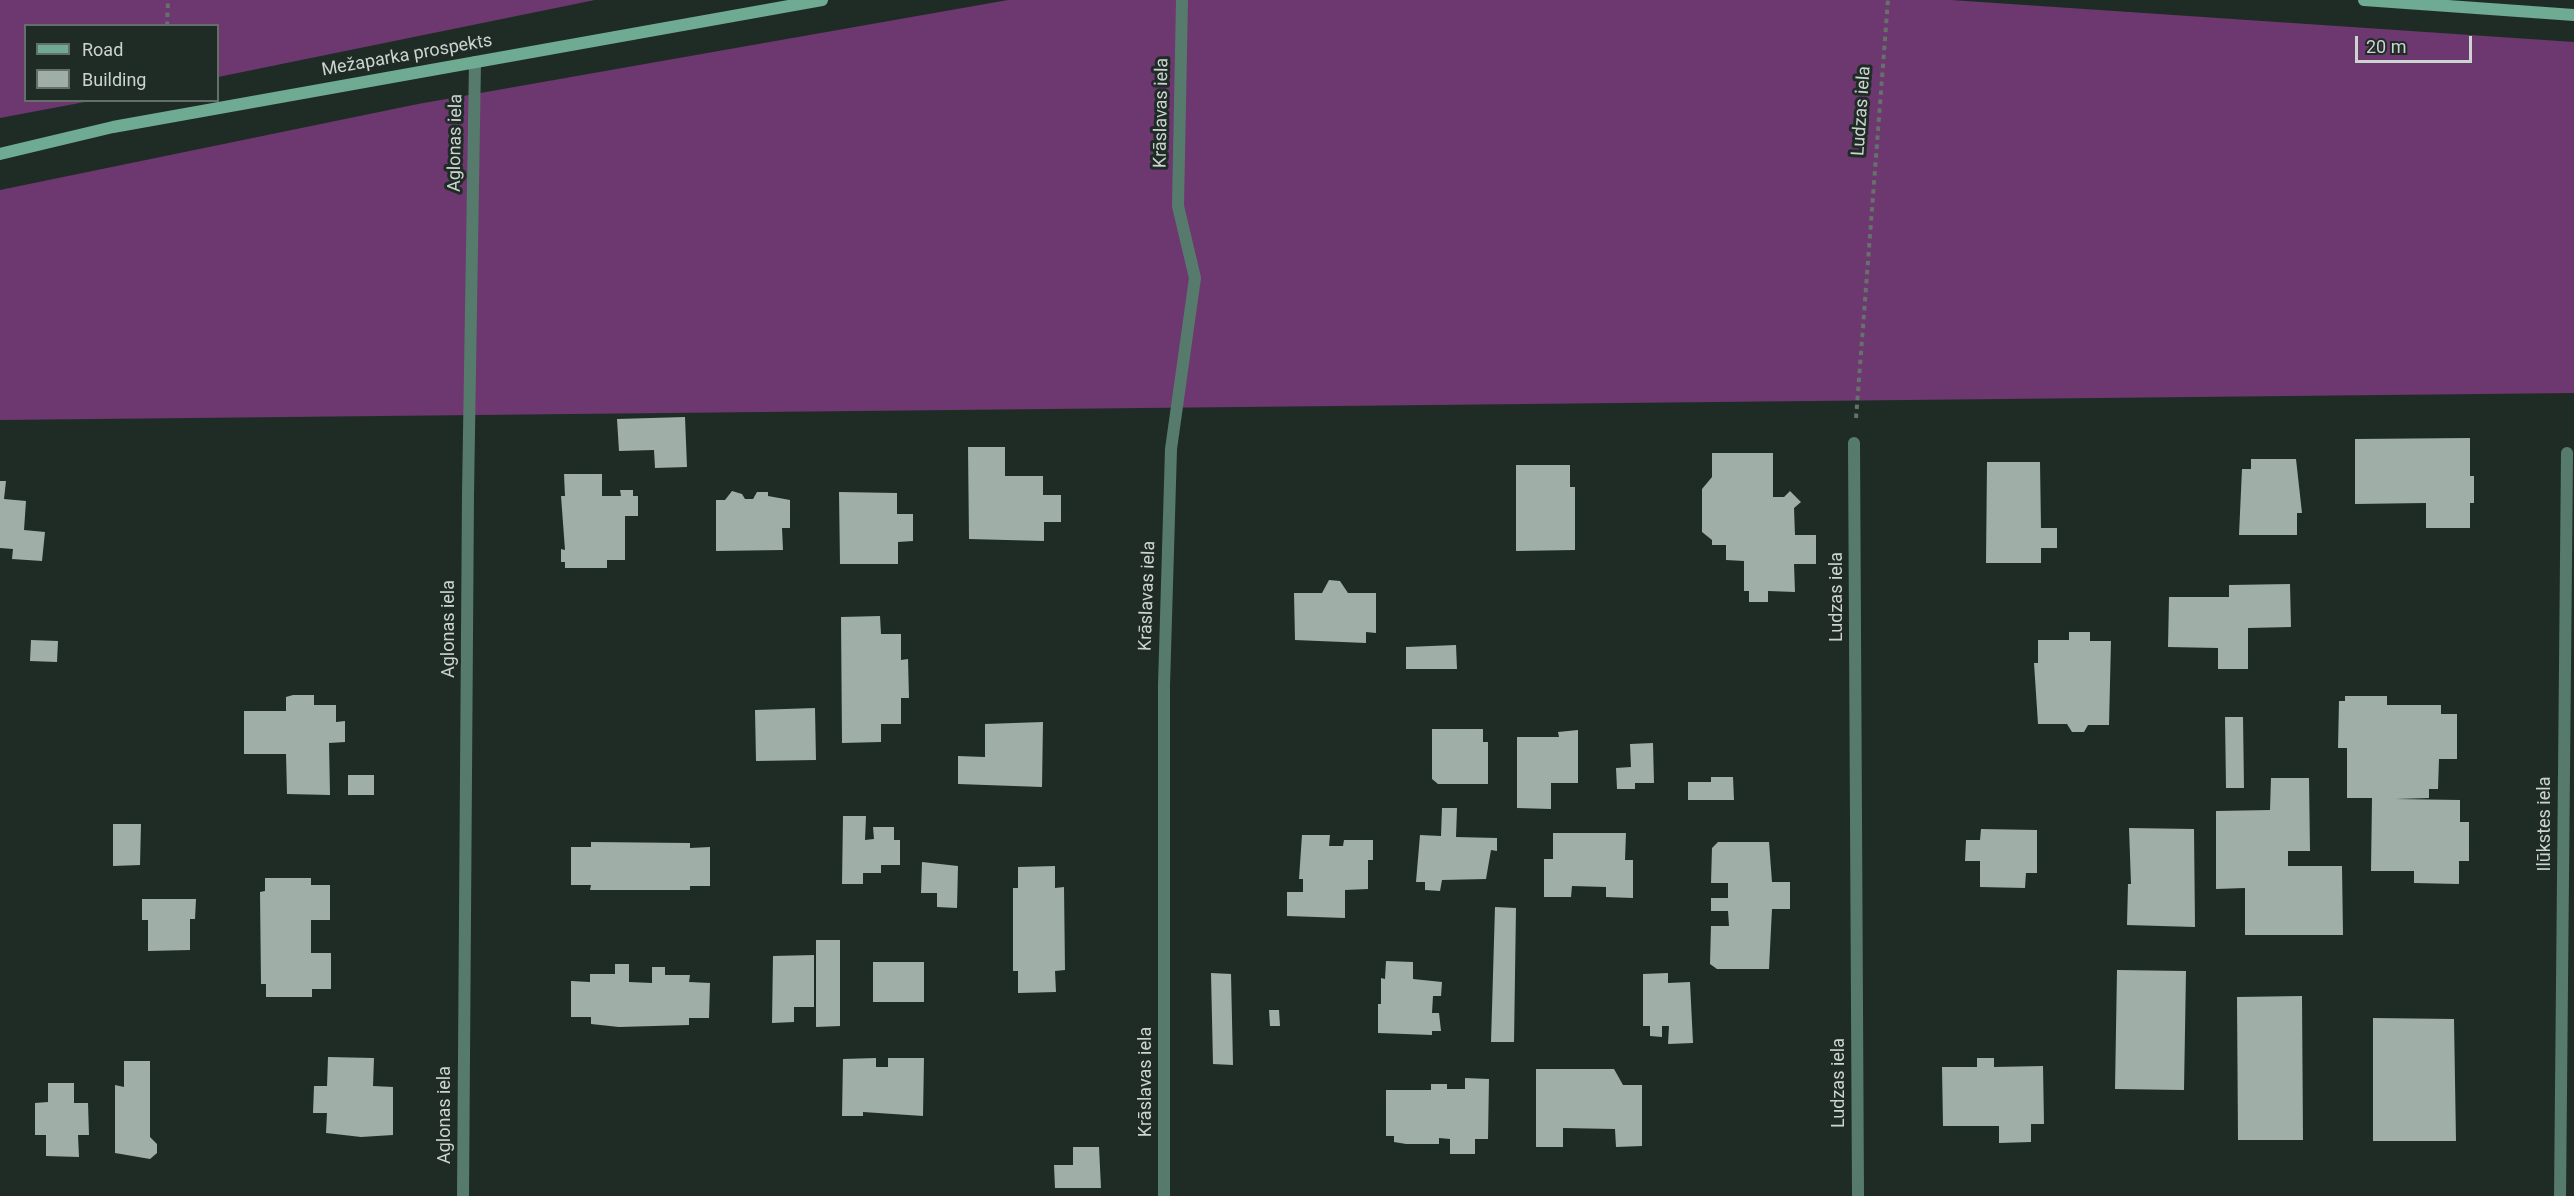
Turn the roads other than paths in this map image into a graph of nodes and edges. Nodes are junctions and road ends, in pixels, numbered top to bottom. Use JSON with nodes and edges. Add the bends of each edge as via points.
{"nodes":[{"id":1,"x":822,"y":0,"type":"edge"},
{"id":2,"x":1182,"y":0,"type":"edge"},
{"id":3,"x":2364,"y":0,"type":"edge"},
{"id":4,"x":2574,"y":15,"type":"edge"},
{"id":5,"x":475,"y":62,"type":"junction"},
{"id":6,"x":0,"y":154,"type":"edge"},
{"id":7,"x":1854,"y":443,"type":"road end"},
{"id":8,"x":2566,"y":453,"type":"dead end"},
{"id":9,"x":463,"y":1196,"type":"edge"},
{"id":10,"x":1164,"y":1196,"type":"edge"},
{"id":11,"x":1858,"y":1196,"type":"edge"},
{"id":12,"x":2560,"y":1196,"type":"edge"}],
"edges":[{"from":1,"to":5,"type":"main road","name":"Mežaparka prospekts"},
{"from":2,"to":10,"type":"street","name":"Krāslavas iela","via":[[1178,206],[1195,279],[1171,449],[1164,685]]},
{"from":3,"to":4,"type":"main road"},
{"from":5,"to":6,"type":"main road","name":"Mežaparka prospekts","via":[[113,128]]},
{"from":5,"to":9,"type":"street","name":"Aglonas iela"},
{"from":7,"to":11,"type":"street","name":"Ludzas iela"},
{"from":8,"to":12,"type":"street","name":"Ilūkstes iela"}]}
